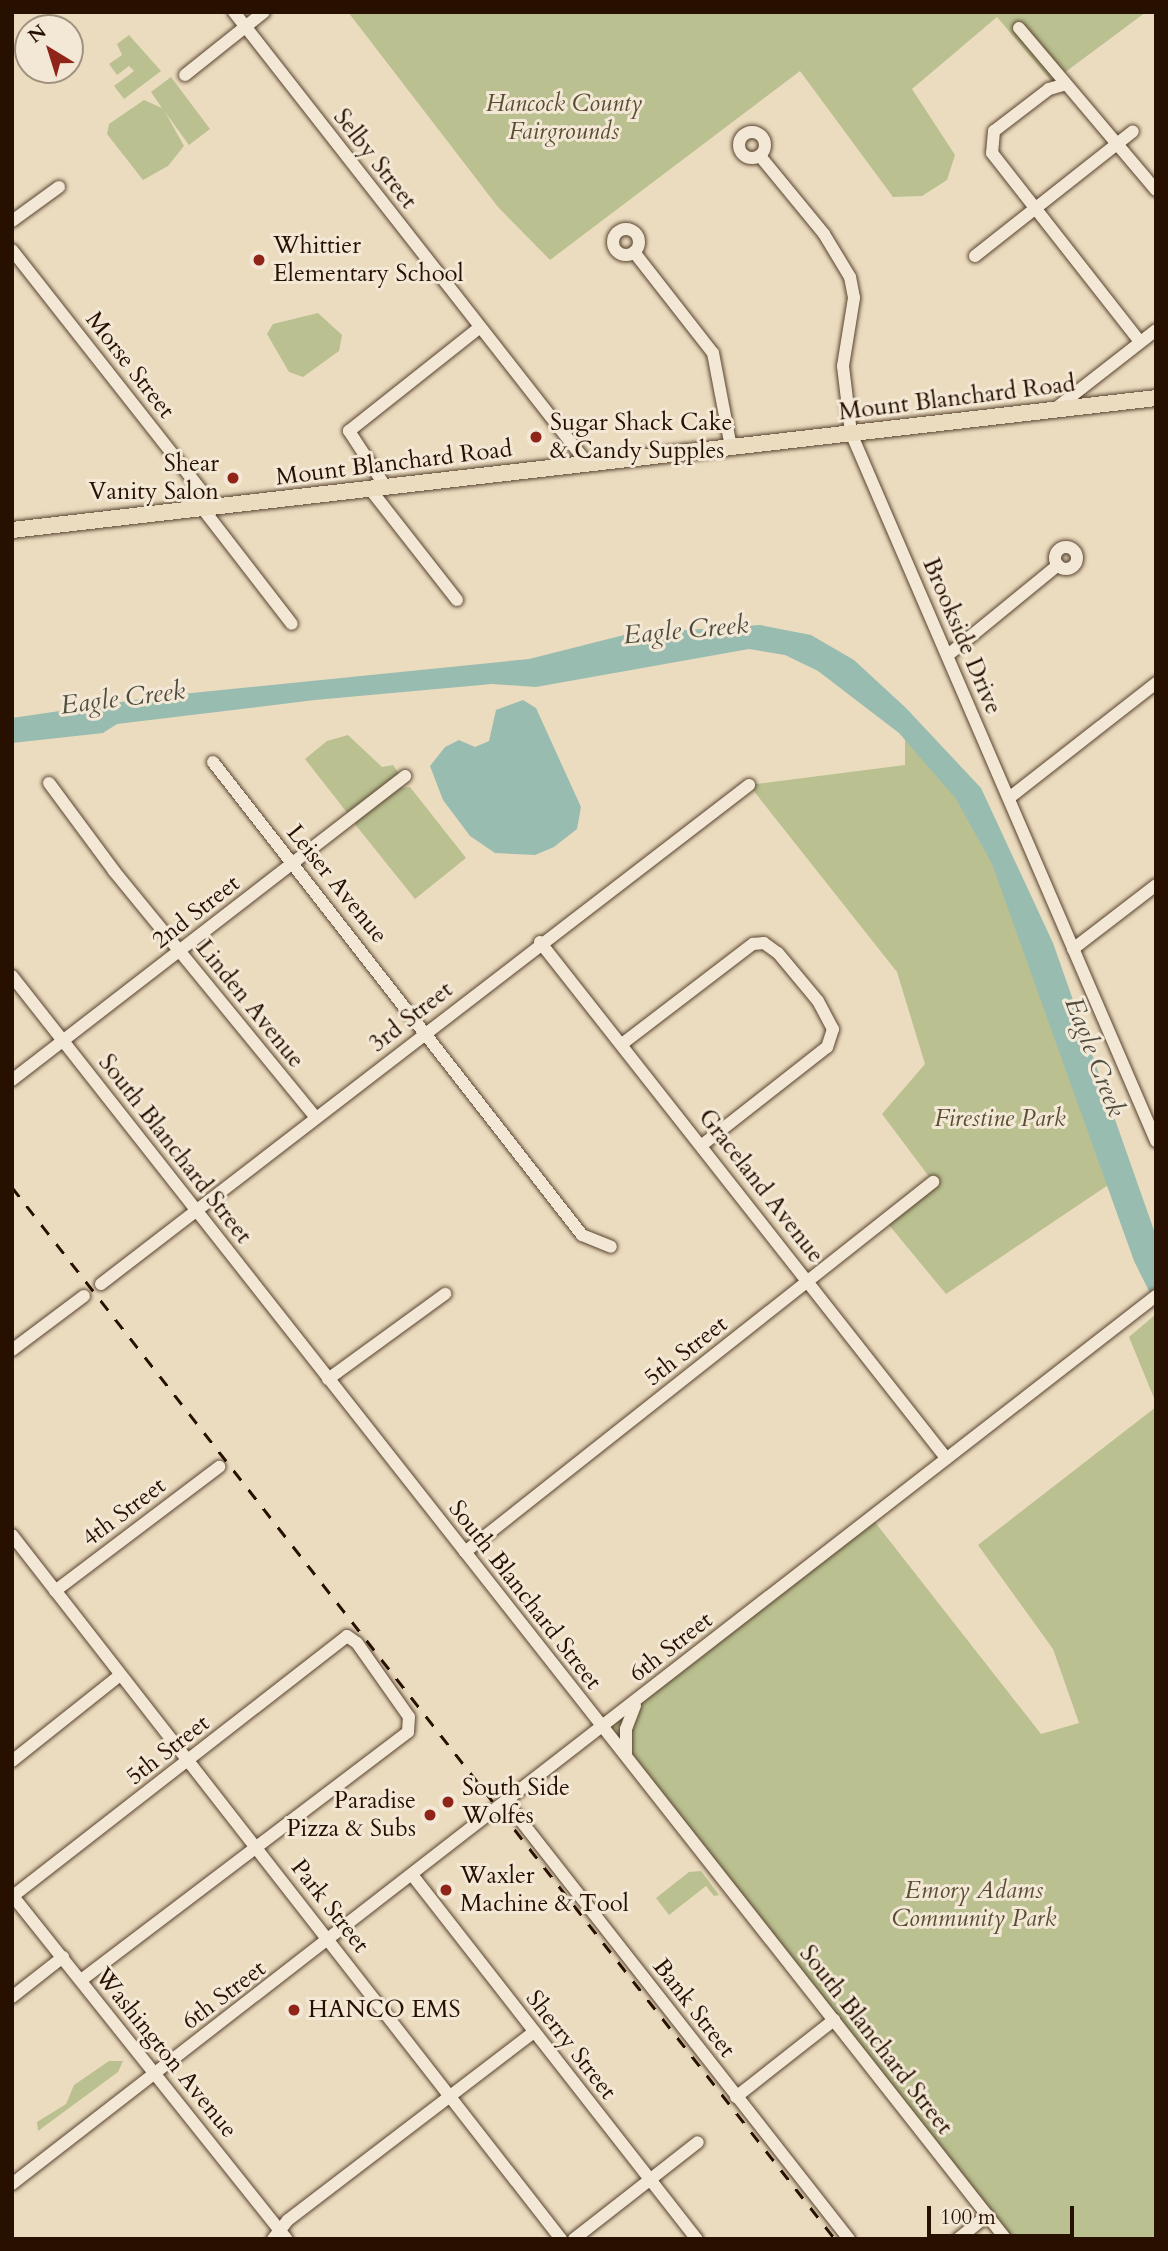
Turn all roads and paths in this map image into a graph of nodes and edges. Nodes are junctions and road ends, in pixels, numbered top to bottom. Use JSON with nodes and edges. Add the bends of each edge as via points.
{"nodes":[{"id":1,"x":234,"y":12,"type":"edge"},
{"id":2,"x":264,"y":12,"type":"edge"},
{"id":3,"x":245,"y":27,"type":"junction"},
{"id":4,"x":1019,"y":28,"type":"dead end"},
{"id":5,"x":185,"y":75,"type":"dead end"},
{"id":6,"x":1063,"y":85,"type":"junction"},
{"id":7,"x":1133,"y":131,"type":"dead end"},
{"id":8,"x":1118,"y":142,"type":"junction"},
{"id":9,"x":760,"y":156,"type":"dead end"},
{"id":10,"x":59,"y":187,"type":"dead end"},
{"id":11,"x":1156,"y":190,"type":"edge"},
{"id":12,"x":1035,"y":208,"type":"junction"},
{"id":13,"x":12,"y":221,"type":"edge"},
{"id":14,"x":12,"y":250,"type":"edge"},
{"id":15,"x":634,"y":252,"type":"dead end"},
{"id":16,"x":975,"y":256,"type":"dead end"},
{"id":17,"x":480,"y":327,"type":"junction"},
{"id":18,"x":1156,"y":330,"type":"edge"},
{"id":19,"x":1140,"y":342,"type":"junction"},
{"id":20,"x":1156,"y":398,"type":"edge"},
{"id":21,"x":1055,"y":410,"type":"junction"},
{"id":22,"x":851,"y":433,"type":"junction"},
{"id":23,"x":731,"y":447,"type":"junction"},
{"id":24,"x":587,"y":463,"type":"junction"},
{"id":25,"x":378,"y":488,"type":"junction"},
{"id":26,"x":208,"y":508,"type":"junction"},
{"id":27,"x":12,"y":530,"type":"edge"},
{"id":28,"x":1058,"y":565,"type":"dead end"},
{"id":29,"x":457,"y":600,"type":"dead end"},
{"id":30,"x":292,"y":624,"type":"dead end"},
{"id":31,"x":948,"y":655,"type":"junction"},
{"id":32,"x":1156,"y":683,"type":"edge"},
{"id":33,"x":213,"y":762,"type":"dead end"},
{"id":34,"x":405,"y":776,"type":"dead end"},
{"id":35,"x":50,"y":783,"type":"dead end"},
{"id":36,"x":749,"y":785,"type":"dead end"},
{"id":37,"x":1009,"y":798,"type":"junction"},
{"id":38,"x":293,"y":864,"type":"junction"},
{"id":39,"x":1156,"y":884,"type":"edge"},
{"id":40,"x":540,"y":942,"type":"junction"},
{"id":41,"x":1073,"y":949,"type":"junction"},
{"id":42,"x":181,"y":951,"type":"junction"},
{"id":43,"x":12,"y":976,"type":"edge"},
{"id":44,"x":427,"y":1032,"type":"junction"},
{"id":45,"x":64,"y":1041,"type":"junction"},
{"id":46,"x":622,"y":1044,"type":"junction"},
{"id":47,"x":12,"y":1080,"type":"edge"},
{"id":48,"x":316,"y":1118,"type":"junction"},
{"id":49,"x":1156,"y":1141,"type":"edge"},
{"id":50,"x":702,"y":1145,"type":"junction"},
{"id":51,"x":933,"y":1182,"type":"dead end"},
{"id":52,"x":196,"y":1210,"type":"junction"},
{"id":53,"x":611,"y":1247,"type":"dead end"},
{"id":54,"x":808,"y":1282,"type":"junction"},
{"id":55,"x":101,"y":1284,"type":"dead end"},
{"id":56,"x":445,"y":1294,"type":"dead end"},
{"id":57,"x":84,"y":1296,"type":"dead end"},
{"id":58,"x":1156,"y":1296,"type":"edge"},
{"id":59,"x":12,"y":1350,"type":"edge"},
{"id":60,"x":328,"y":1379,"type":"junction"},
{"id":61,"x":946,"y":1458,"type":"junction"},
{"id":62,"x":219,"y":1467,"type":"dead end"},
{"id":63,"x":12,"y":1535,"type":"edge"},
{"id":64,"x":465,"y":1552,"type":"junction"},
{"id":65,"x":55,"y":1591,"type":"junction"},
{"id":66,"x":120,"y":1675,"type":"junction"},
{"id":67,"x":638,"y":1701,"type":"junction"},
{"id":68,"x":603,"y":1728,"type":"junction"},
{"id":69,"x":627,"y":1759,"type":"junction"},
{"id":70,"x":12,"y":1761,"type":"edge"},
{"id":71,"x":188,"y":1761,"type":"junction"},
{"id":72,"x":507,"y":1803,"type":"junction"},
{"id":73,"x":256,"y":1845,"type":"junction"},
{"id":74,"x":413,"y":1876,"type":"junction"},
{"id":75,"x":13,"y":1896,"type":"edge"},
{"id":76,"x":330,"y":1940,"type":"junction"},
{"id":77,"x":63,"y":1957,"type":"junction"},
{"id":78,"x":81,"y":1980,"type":"junction"},
{"id":79,"x":12,"y":1997,"type":"edge"},
{"id":80,"x":834,"y":2020,"type":"junction"},
{"id":81,"x":534,"y":2032,"type":"junction"},
{"id":82,"x":156,"y":2073,"type":"junction"},
{"id":83,"x":449,"y":2095,"type":"junction"},
{"id":84,"x":736,"y":2097,"type":"junction"},
{"id":85,"x":698,"y":2142,"type":"dead end"},
{"id":86,"x":652,"y":2179,"type":"junction"},
{"id":87,"x":12,"y":2184,"type":"edge"},
{"id":88,"x":988,"y":2215,"type":"junction"},
{"id":89,"x":280,"y":2237,"type":"edge"},
{"id":90,"x":561,"y":2239,"type":"edge"},
{"id":91,"x":574,"y":2239,"type":"edge"},
{"id":92,"x":697,"y":2239,"type":"edge"},
{"id":93,"x":849,"y":2239,"type":"edge"},
{"id":94,"x":958,"y":2239,"type":"edge"},
{"id":95,"x":1006,"y":2239,"type":"edge"}],
"edges":[{"from":1,"to":3,"type":"street","name":"Selby Street"},
{"from":2,"to":3,"type":"street"},
{"from":3,"to":5,"type":"street"},
{"from":3,"to":17,"type":"street","name":"Selby Street"},
{"from":4,"to":6,"type":"street"},
{"from":6,"to":8,"type":"street","via":[[1077,92]]},
{"from":6,"to":12,"type":"street","via":[[1049,89],[994,131],[990,146]]},
{"from":7,"to":8,"type":"street"},
{"from":8,"to":11,"type":"street"},
{"from":8,"to":12,"type":"street"},
{"from":9,"to":22,"type":"street","name":"Brookside Drive","via":[[824,234],[850,277],[854,298],[843,366]]},
{"from":10,"to":13,"type":"street"},
{"from":12,"to":16,"type":"street"},
{"from":12,"to":19,"type":"street"},
{"from":14,"to":26,"type":"street","name":"Morse Street"},
{"from":15,"to":23,"type":"street","via":[[713,354]]},
{"from":17,"to":24,"type":"street","name":"Selby Street"},
{"from":17,"to":25,"type":"street","via":[[349,431]]},
{"from":18,"to":19,"type":"street"},
{"from":19,"to":21,"type":"street"},
{"from":20,"to":21,"type":"main road","name":"Mount Blanchard Road"},
{"from":21,"to":22,"type":"main road","name":"Mount Blanchard Road"},
{"from":22,"to":23,"type":"main road","name":"Mount Blanchard Road"},
{"from":22,"to":31,"type":"street","name":"Brookside Drive"},
{"from":23,"to":24,"type":"main road","name":"Mount Blanchard Road"},
{"from":24,"to":25,"type":"main road","name":"Mount Blanchard Road"},
{"from":25,"to":26,"type":"main road","name":"Mount Blanchard Road"},
{"from":25,"to":29,"type":"street"},
{"from":26,"to":27,"type":"main road","name":"Mount Blanchard Road"},
{"from":26,"to":30,"type":"street"},
{"from":28,"to":31,"type":"street"},
{"from":31,"to":37,"type":"street","name":"Brookside Drive"},
{"from":32,"to":37,"type":"street"},
{"from":33,"to":38,"type":"street","name":"Leiser Avenue"},
{"from":34,"to":38,"type":"street","name":"2nd Street"},
{"from":35,"to":42,"type":"street","name":"Linden Avenue"},
{"from":36,"to":40,"type":"street","name":"3rd Street"},
{"from":37,"to":41,"type":"street","name":"Brookside Drive"},
{"from":38,"to":42,"type":"street","name":"2nd Street"},
{"from":38,"to":44,"type":"street","name":"Leiser Avenue"},
{"from":39,"to":41,"type":"street"},
{"from":40,"to":44,"type":"street","name":"3rd Street"},
{"from":40,"to":46,"type":"street","name":"Graceland Avenue"},
{"from":41,"to":49,"type":"street","name":"Brookside Drive"},
{"from":42,"to":45,"type":"street","name":"2nd Street"},
{"from":42,"to":48,"type":"street","name":"Linden Avenue"},
{"from":43,"to":45,"type":"street","name":"South Blanchard Street"},
{"from":44,"to":48,"type":"street","name":"3rd Street"},
{"from":44,"to":53,"type":"street","name":"Leiser Avenue","via":[[582,1235]]},
{"from":45,"to":47,"type":"street","name":"2nd Street"},
{"from":45,"to":52,"type":"street","name":"South Blanchard Street"},
{"from":46,"to":50,"type":"street","name":"Graceland Avenue"},
{"from":46,"to":50,"type":"street","via":[[746,947],[759,943],[768,946],[826,1013],[833,1038],[811,1062]]},
{"from":48,"to":52,"type":"street","name":"3rd Street"},
{"from":50,"to":54,"type":"street","name":"Graceland Avenue"},
{"from":51,"to":54,"type":"street","name":"5th Street"},
{"from":52,"to":55,"type":"street","name":"3rd Street"},
{"from":52,"to":60,"type":"street","name":"South Blanchard Street"},
{"from":54,"to":61,"type":"street","name":"Graceland Avenue"},
{"from":54,"to":64,"type":"street","name":"5th Street"},
{"from":56,"to":60,"type":"street"},
{"from":57,"to":59,"type":"street"},
{"from":58,"to":61,"type":"street","name":"6th Street"},
{"from":60,"to":64,"type":"street","name":"South Blanchard Street"},
{"from":61,"to":67,"type":"street","name":"6th Street"},
{"from":62,"to":65,"type":"street","name":"4th Street"},
{"from":63,"to":65,"type":"street","name":"Park Street"},
{"from":64,"to":68,"type":"street","name":"South Blanchard Street"},
{"from":65,"to":66,"type":"street","name":"Park Street"},
{"from":66,"to":70,"type":"street"},
{"from":66,"to":71,"type":"street","name":"Park Street"},
{"from":67,"to":68,"type":"street","name":"6th Street"},
{"from":67,"to":69,"type":"street","via":[[626,1729]]},
{"from":68,"to":69,"type":"street","name":"South Blanchard Street"},
{"from":68,"to":72,"type":"street","name":"6th Street"},
{"from":69,"to":80,"type":"street","name":"South Blanchard Street"},
{"from":71,"to":73,"type":"street","name":"Park Street"},
{"from":71,"to":73,"type":"street","name":"5th Street","via":[[347,1636],[357,1643],[409,1717],[408,1732]]},
{"from":71,"to":75,"type":"street","name":"5th Street"},
{"from":72,"to":74,"type":"street","name":"6th Street"},
{"from":72,"to":84,"type":"street","name":"Bank Street"},
{"from":73,"to":76,"type":"street","name":"Park Street"},
{"from":73,"to":78,"type":"street"},
{"from":74,"to":76,"type":"street","name":"6th Street"},
{"from":74,"to":81,"type":"street","name":"Sherry Street"},
{"from":75,"to":77,"type":"street","name":"Washington Avenue"},
{"from":76,"to":82,"type":"street","name":"6th Street"},
{"from":76,"to":83,"type":"street","name":"Park Street"},
{"from":77,"to":78,"type":"street","name":"Washington Avenue"},
{"from":77,"to":79,"type":"street"},
{"from":78,"to":82,"type":"street","name":"Washington Avenue"},
{"from":80,"to":84,"type":"street"},
{"from":80,"to":88,"type":"street","name":"South Blanchard Street"},
{"from":81,"to":83,"type":"street"},
{"from":81,"to":86,"type":"street","name":"Sherry Street"},
{"from":82,"to":87,"type":"street","name":"6th Street"},
{"from":82,"to":89,"type":"street","name":"Washington Avenue"},
{"from":83,"to":89,"type":"street","via":[[288,2220]]},
{"from":83,"to":90,"type":"street","name":"Park Street"},
{"from":84,"to":93,"type":"street","name":"Bank Street"},
{"from":85,"to":86,"type":"street"},
{"from":86,"to":91,"type":"street"},
{"from":86,"to":92,"type":"street","name":"Sherry Street"},
{"from":88,"to":94,"type":"street"},
{"from":88,"to":95,"type":"street","name":"South Blanchard Street"}]}
